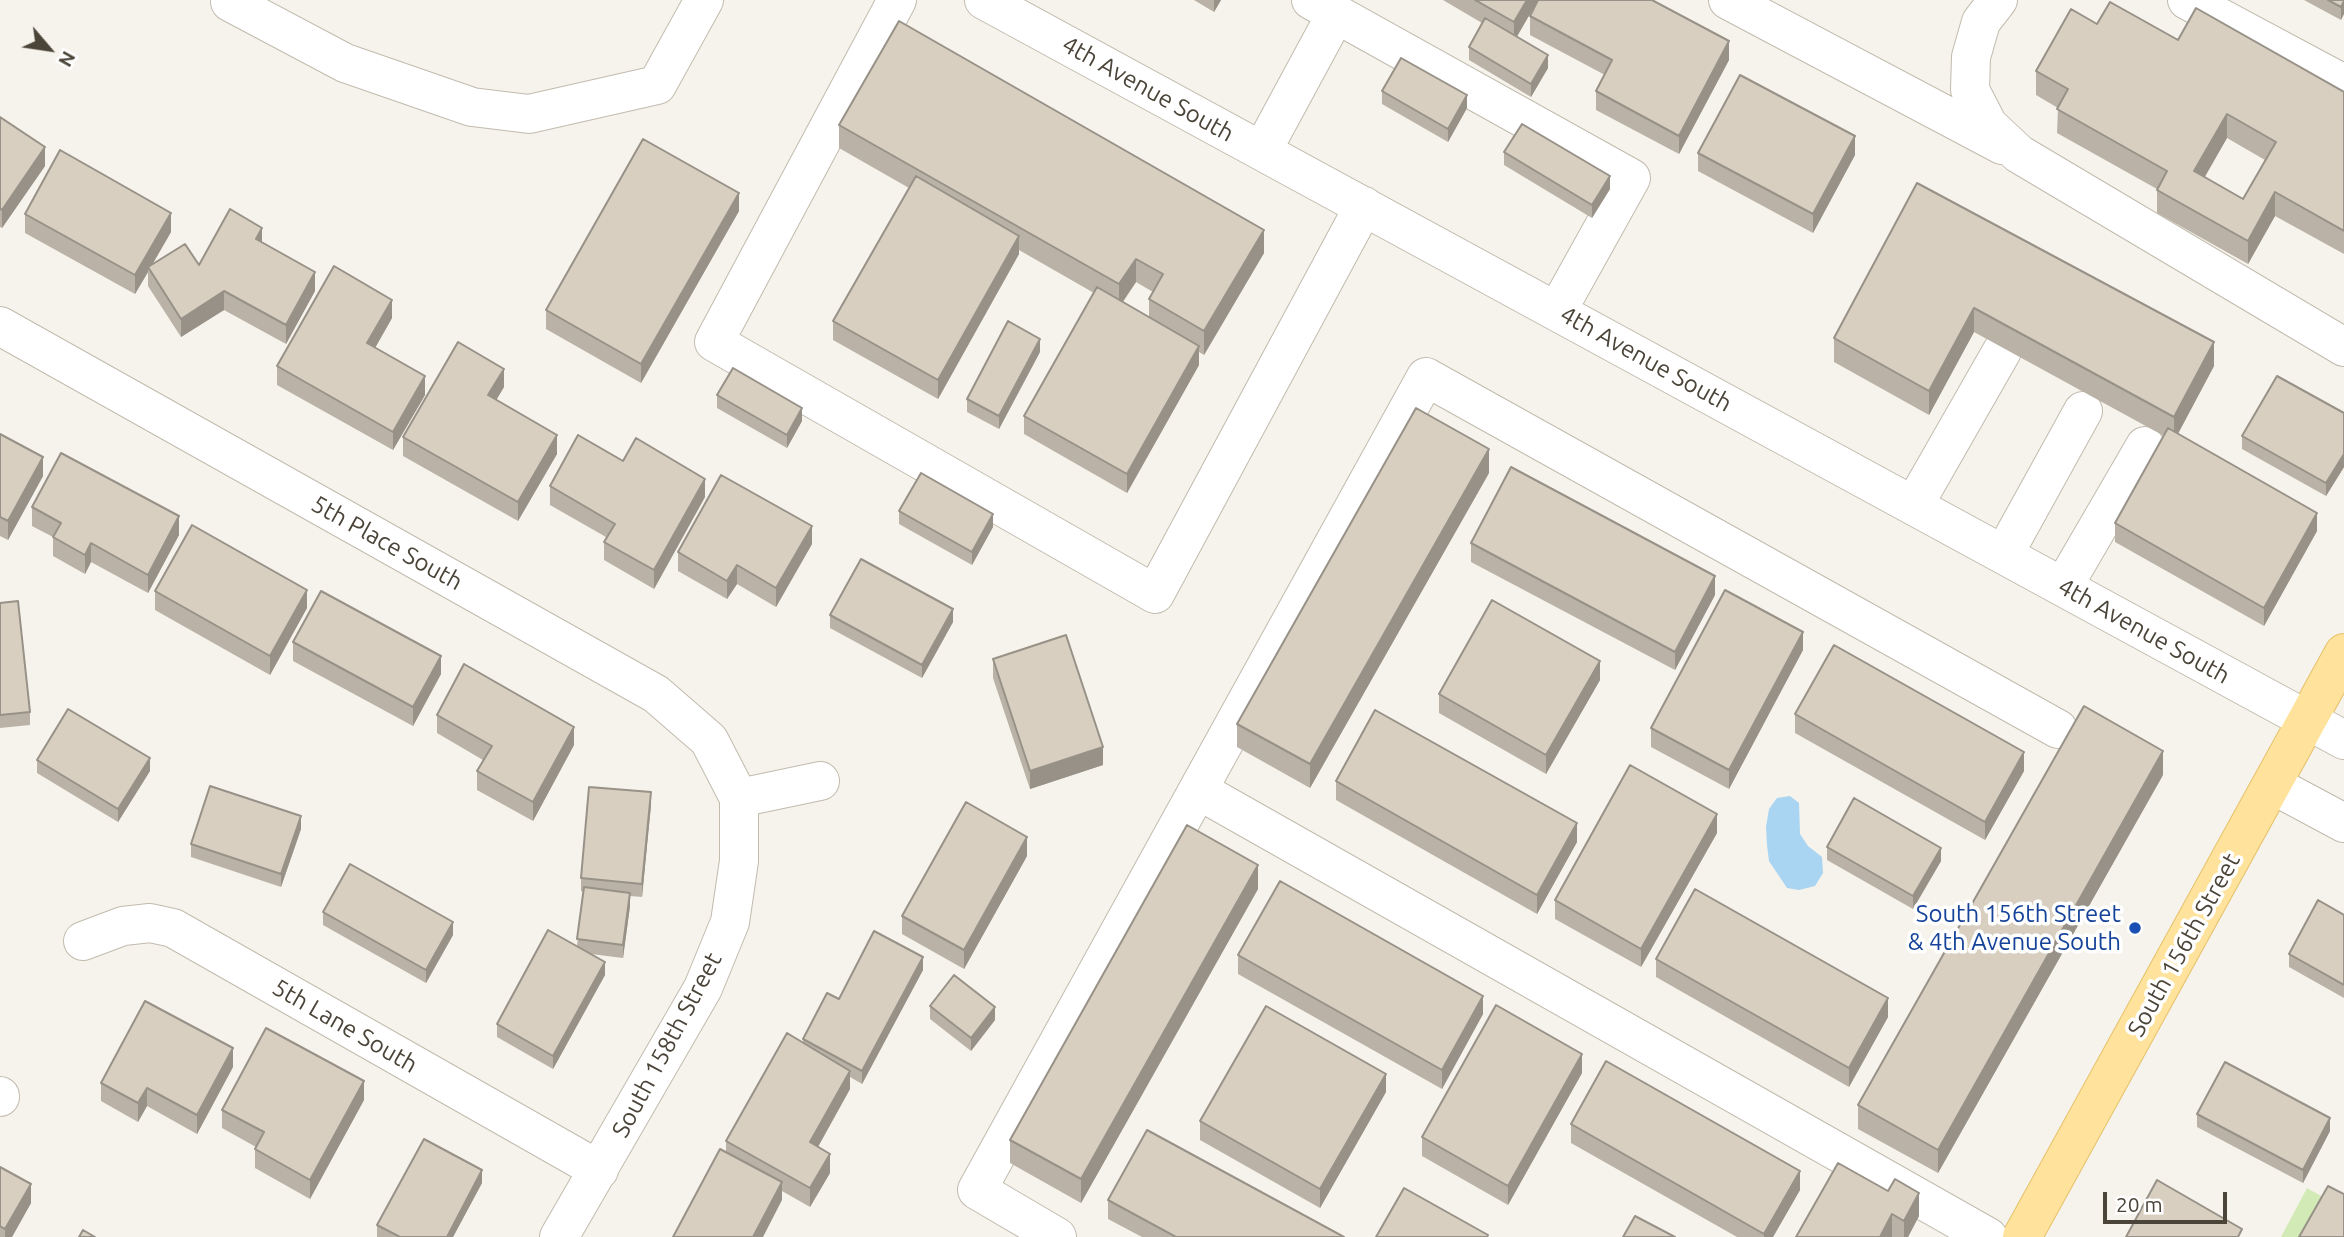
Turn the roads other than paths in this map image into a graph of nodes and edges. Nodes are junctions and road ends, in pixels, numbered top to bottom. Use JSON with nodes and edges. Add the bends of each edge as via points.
{"nodes":[{"id":1,"x":704,"y":0,"type":"edge"},
{"id":2,"x":897,"y":0,"type":"edge"},
{"id":3,"x":984,"y":0,"type":"edge"},
{"id":4,"x":1728,"y":0,"type":"edge"},
{"id":5,"x":1998,"y":0,"type":"edge"},
{"id":6,"x":2187,"y":0,"type":"edge"},
{"id":7,"x":230,"y":2,"type":"dead end"},
{"id":8,"x":1323,"y":7,"type":"edge"},
{"id":9,"x":2344,"y":83,"type":"edge"},
{"id":10,"x":1262,"y":151,"type":"junction"},
{"id":11,"x":2019,"y":154,"type":"junction"},
{"id":12,"x":1364,"y":206,"type":"junction"},
{"id":13,"x":1557,"y":311,"type":"junction"},
{"id":14,"x":0,"y":326,"type":"edge"},
{"id":15,"x":2344,"y":347,"type":"edge"},
{"id":16,"x":2002,"y":351,"type":"edge"},
{"id":17,"x":2083,"y":411,"type":"dead end"},
{"id":18,"x":2146,"y":446,"type":"dead end"},
{"id":19,"x":1914,"y":505,"type":"junction"},
{"id":20,"x":2004,"y":554,"type":"junction"},
{"id":21,"x":2063,"y":587,"type":"junction"},
{"id":22,"x":2344,"y":653,"type":"edge"},
{"id":23,"x":2307,"y":719,"type":"junction"},
{"id":24,"x":2058,"y":729,"type":"dead end"},
{"id":25,"x":2344,"y":740,"type":"edge"},
{"id":26,"x":820,"y":781,"type":"dead end"},
{"id":27,"x":2273,"y":785,"type":"junction"},
{"id":28,"x":1198,"y":790,"type":"junction"},
{"id":29,"x":739,"y":798,"type":"junction"},
{"id":30,"x":2344,"y":823,"type":"edge"},
{"id":31,"x":83,"y":941,"type":"dead end"},
{"id":32,"x":598,"y":1170,"type":"junction"},
{"id":33,"x":559,"y":1237,"type":"edge"},
{"id":34,"x":1057,"y":1237,"type":"edge"},
{"id":35,"x":1988,"y":1237,"type":"edge"},
{"id":36,"x":2022,"y":1237,"type":"edge"}],
"edges":[{"from":1,"to":7,"type":"street","via":[[657,85],[529,114],[472,107],[345,63]]},
{"from":2,"to":12,"type":"street","via":[[714,342],[1155,594]]},
{"from":3,"to":10,"type":"street","name":"4th Avenue South"},
{"from":4,"to":11,"type":"street"},
{"from":5,"to":11,"type":"street","via":[[1981,22],[1971,57],[1970,89],[1988,125]]},
{"from":6,"to":9,"type":"street"},
{"from":8,"to":10,"type":"street"},
{"from":8,"to":13,"type":"street","via":[[1631,178]]},
{"from":10,"to":12,"type":"street","name":"4th Avenue South"},
{"from":11,"to":15,"type":"street"},
{"from":12,"to":13,"type":"street","name":"4th Avenue South"},
{"from":13,"to":19,"type":"street","name":"4th Avenue South"},
{"from":14,"to":29,"type":"street","name":"5th Place South","via":[[656,694],[709,740]]},
{"from":16,"to":19,"type":"street"},
{"from":17,"to":20,"type":"street"},
{"from":18,"to":21,"type":"street"},
{"from":19,"to":20,"type":"street","name":"4th Avenue South"},
{"from":20,"to":21,"type":"street","name":"4th Avenue South"},
{"from":21,"to":23,"type":"street","name":"4th Avenue South"},
{"from":22,"to":23,"type":"main road","name":"South 156th Street"},
{"from":23,"to":25,"type":"street","name":"4th Avenue South"},
{"from":23,"to":27,"type":"main road","name":"South 156th Street"},
{"from":24,"to":28,"type":"street","via":[[1426,377]]},
{"from":26,"to":29,"type":"street"},
{"from":27,"to":30,"type":"street"},
{"from":27,"to":36,"type":"main road","name":"South 156th Street"},
{"from":28,"to":34,"type":"street","via":[[977,1190]]},
{"from":28,"to":35,"type":"street"},
{"from":29,"to":32,"type":"street","name":"South 158th Street","via":[[739,861],[730,922],[703,988]]},
{"from":31,"to":32,"type":"street","name":"5th Lane South","via":[[123,926],[150,923],[173,928]]},
{"from":32,"to":33,"type":"street","name":"South 158th Street"}]}
